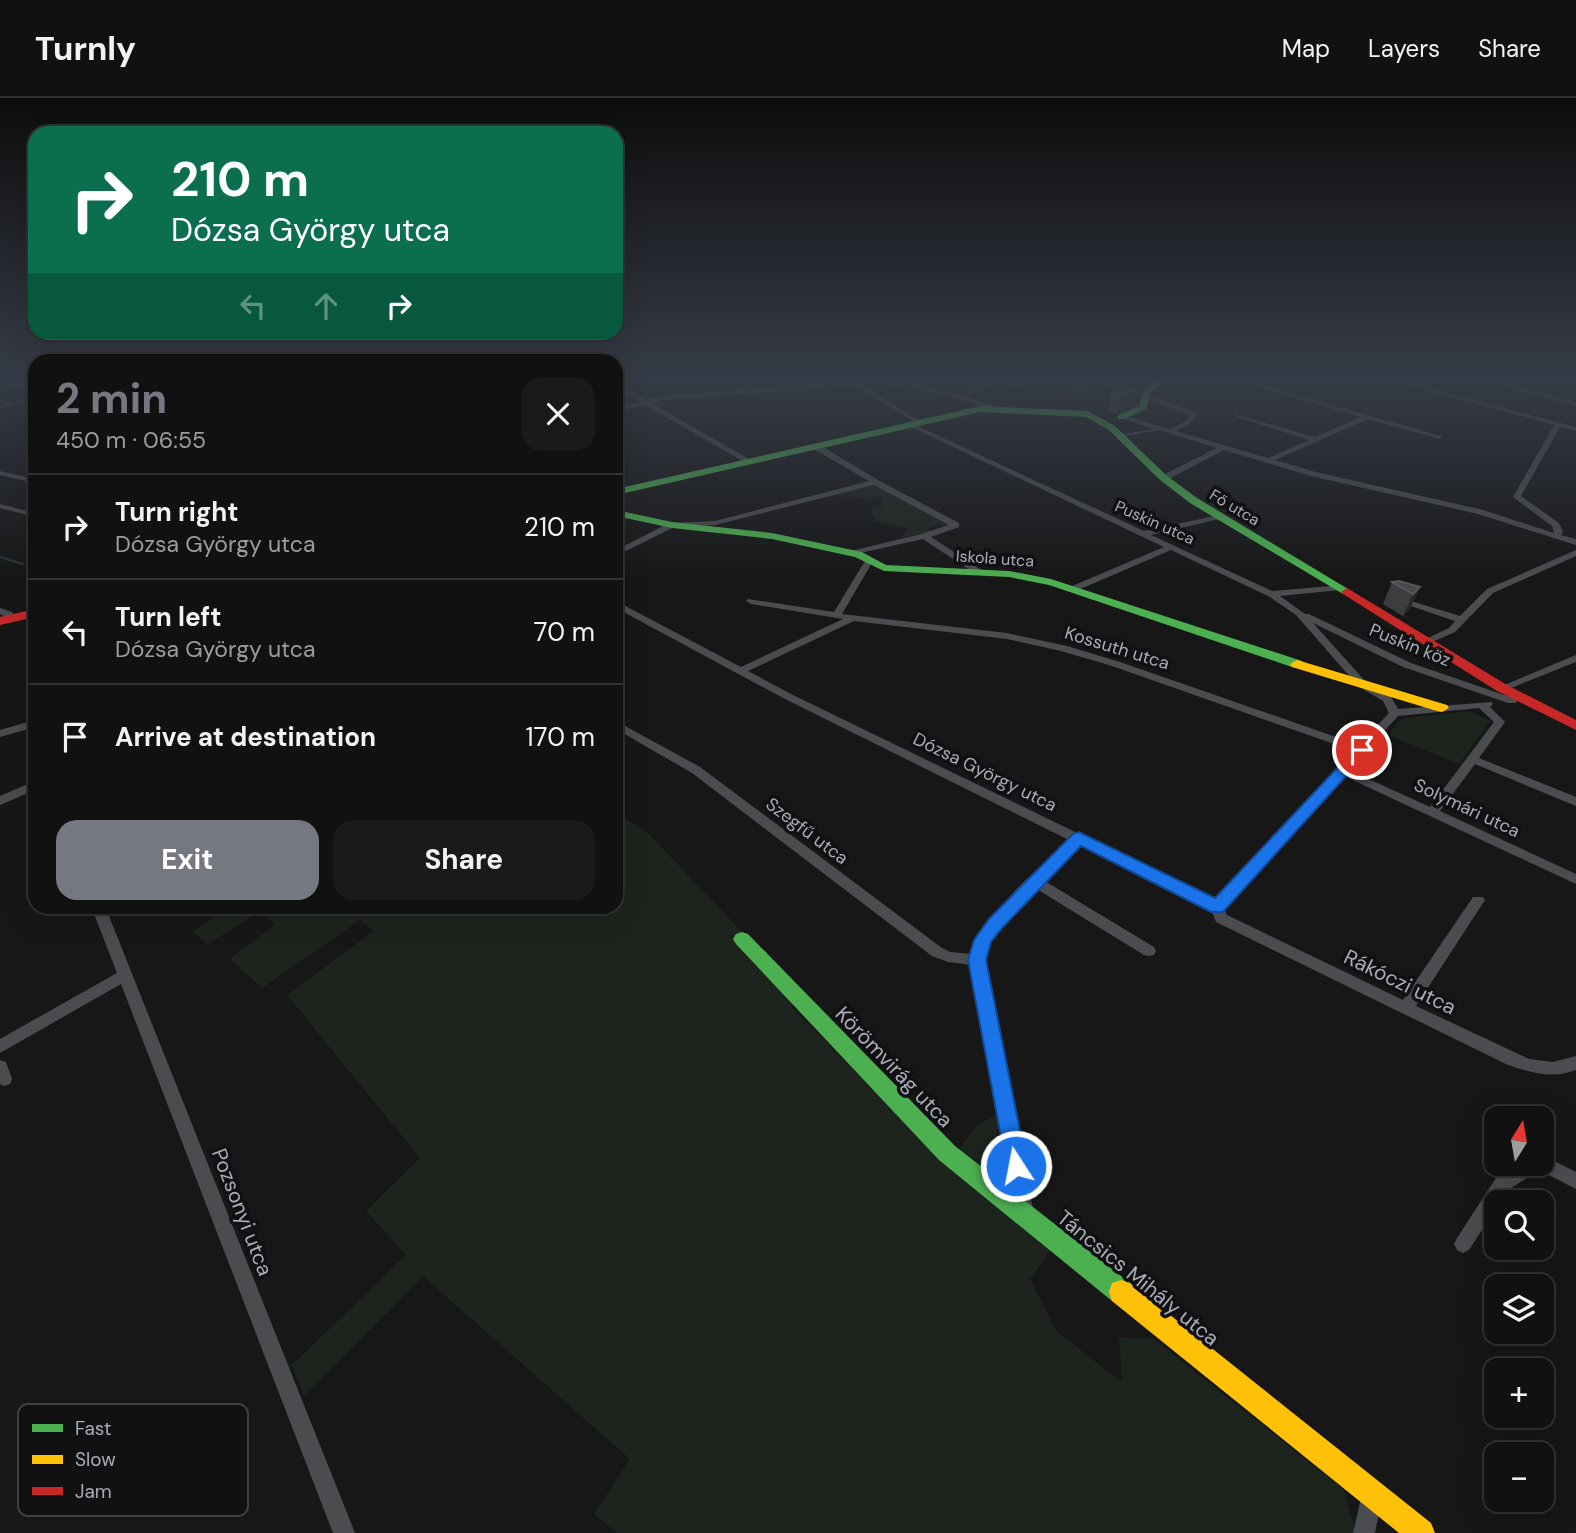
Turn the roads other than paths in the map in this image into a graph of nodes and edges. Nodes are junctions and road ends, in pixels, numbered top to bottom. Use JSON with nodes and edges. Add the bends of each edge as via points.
{"nodes":[{"id":1,"x":721,"y":445,"type":"edge"},
{"id":2,"x":820,"y":445,"type":"edge"},
{"id":3,"x":959,"y":445,"type":"edge"},
{"id":4,"x":1135,"y":445,"type":"edge"},
{"id":5,"x":1213,"y":445,"type":"edge"},
{"id":6,"x":1304,"y":445,"type":"edge"},
{"id":7,"x":1547,"y":445,"type":"edge"},
{"id":8,"x":816,"y":446,"type":"junction"},
{"id":9,"x":1222,"y":448,"type":"junction"},
{"id":10,"x":748,"y":461,"type":"junction"},
{"id":11,"x":1267,"y":461,"type":"junction"},
{"id":12,"x":0,"y":473,"type":"edge"},
{"id":13,"x":1164,"y":478,"type":"junction"},
{"id":14,"x":28,"y":479,"type":"edge"},
{"id":15,"x":875,"y":482,"type":"junction"},
{"id":16,"x":623,"y":490,"type":"edge"},
{"id":17,"x":0,"y":506,"type":"edge"},
{"id":18,"x":28,"y":513,"type":"edge"},
{"id":19,"x":623,"y":515,"type":"edge"},
{"id":20,"x":1216,"y":517,"type":"junction"},
{"id":21,"x":671,"y":525,"type":"junction"},
{"id":22,"x":1143,"y":534,"type":"junction"},
{"id":23,"x":924,"y":536,"type":"junction"},
{"id":24,"x":1556,"y":536,"type":"junction"},
{"id":25,"x":1576,"y":542,"type":"edge"},
{"id":26,"x":1171,"y":547,"type":"junction"},
{"id":27,"x":623,"y":549,"type":"edge"},
{"id":28,"x":1576,"y":553,"type":"edge"},
{"id":29,"x":862,"y":557,"type":"junction"},
{"id":30,"x":980,"y":573,"type":"junction"},
{"id":31,"x":1075,"y":587,"type":"junction"},
{"id":32,"x":1340,"y":587,"type":"junction"},
{"id":33,"x":1271,"y":594,"type":"junction"},
{"id":34,"x":1387,"y":597,"type":"dead end"},
{"id":35,"x":751,"y":601,"type":"dead end"},
{"id":36,"x":623,"y":608,"type":"edge"},
{"id":37,"x":1299,"y":613,"type":"junction"},
{"id":38,"x":28,"y":614,"type":"edge"},
{"id":39,"x":836,"y":616,"type":"junction"},
{"id":40,"x":4,"y":617,"type":"edge"},
{"id":41,"x":852,"y":618,"type":"junction"},
{"id":42,"x":1462,"y":620,"type":"junction"},
{"id":43,"x":1427,"y":641,"type":"junction"},
{"id":44,"x":1576,"y":659,"type":"edge"},
{"id":45,"x":740,"y":671,"type":"junction"},
{"id":46,"x":1362,"y":684,"type":"junction"},
{"id":47,"x":1512,"y":696,"type":"junction"},
{"id":48,"x":1482,"y":705,"type":"junction"},
{"id":49,"x":1442,"y":708,"type":"junction"},
{"id":50,"x":1395,"y":713,"type":"junction"},
{"id":51,"x":1574,"y":723,"type":"edge"},
{"id":52,"x":28,"y":725,"type":"edge"},
{"id":53,"x":623,"y":728,"type":"edge"},
{"id":54,"x":0,"y":734,"type":"edge"},
{"id":55,"x":1362,"y":750,"type":"junction"},
{"id":56,"x":1473,"y":759,"type":"junction"},
{"id":57,"x":1342,"y":771,"type":"junction"},
{"id":58,"x":28,"y":788,"type":"edge"},
{"id":59,"x":0,"y":801,"type":"edge"},
{"id":60,"x":1576,"y":802,"type":"edge"},
{"id":61,"x":1433,"y":812,"type":"junction"},
{"id":62,"x":1079,"y":838,"type":"junction"},
{"id":63,"x":1576,"y":879,"type":"edge"},
{"id":64,"x":1035,"y":882,"type":"junction"},
{"id":65,"x":1478,"y":900,"type":"dead end"},
{"id":66,"x":1217,"y":907,"type":"junction"},
{"id":67,"x":101,"y":914,"type":"edge"},
{"id":68,"x":742,"y":939,"type":"dead end"},
{"id":69,"x":1149,"y":951,"type":"dead end"},
{"id":70,"x":977,"y":960,"type":"junction"},
{"id":71,"x":125,"y":975,"type":"junction"},
{"id":72,"x":1406,"y":1008,"type":"junction"},
{"id":73,"x":0,"y":1047,"type":"edge"},
{"id":74,"x":1576,"y":1063,"type":"edge"},
{"id":75,"x":1554,"y":1169,"type":"edge"},
{"id":76,"x":1514,"y":1176,"type":"edge"},
{"id":77,"x":1576,"y":1181,"type":"edge"},
{"id":78,"x":1025,"y":1215,"type":"junction"},
{"id":79,"x":1463,"y":1244,"type":"dead end"},
{"id":80,"x":1372,"y":1493,"type":"junction"},
{"id":81,"x":344,"y":1533,"type":"edge"},
{"id":82,"x":1364,"y":1533,"type":"edge"},
{"id":83,"x":1421,"y":1533,"type":"edge"}],
"edges":[{"from":1,"to":10,"type":"street"},
{"from":2,"to":8,"type":"main road"},
{"from":3,"to":22,"type":"street","name":"Puskin utca"},
{"from":4,"to":13,"type":"main road","name":"Fő utca"},
{"from":5,"to":9,"type":"street"},
{"from":6,"to":11,"type":"street"},
{"from":7,"to":24,"type":"street","via":[[1517,497],[1556,525]]},
{"from":8,"to":10,"type":"main road"},
{"from":8,"to":15,"type":"street"},
{"from":9,"to":11,"type":"street"},
{"from":9,"to":13,"type":"street"},
{"from":10,"to":16,"type":"main road"},
{"from":11,"to":24,"type":"street","via":[[1446,503]]},
{"from":12,"to":14,"type":"street"},
{"from":13,"to":20,"type":"main road","name":"Fő utca"},
{"from":15,"to":21,"type":"street","via":[[715,523]]},
{"from":15,"to":23,"type":"street","via":[[956,525]]},
{"from":17,"to":18,"type":"street"},
{"from":19,"to":21,"type":"main road","name":"Iskola utca"},
{"from":20,"to":22,"type":"street"},
{"from":20,"to":32,"type":"main road","name":"Fő utca"},
{"from":21,"to":27,"type":"street"},
{"from":21,"to":29,"type":"main road","name":"Iskola utca","via":[[772,536]]},
{"from":22,"to":26,"type":"street","name":"Puskin utca"},
{"from":23,"to":29,"type":"street"},
{"from":23,"to":30,"type":"street"},
{"from":24,"to":25,"type":"street"},
{"from":26,"to":31,"type":"street"},
{"from":26,"to":33,"type":"street","name":"Puskin utca"},
{"from":28,"to":42,"type":"street","via":[[1490,591]]},
{"from":29,"to":30,"type":"main road","name":"Iskola utca","via":[[896,570]]},
{"from":29,"to":39,"type":"street"},
{"from":30,"to":31,"type":"main road","name":"Iskola utca","via":[[1027,576]]},
{"from":31,"to":46,"type":"main road","name":"Iskola utca"},
{"from":32,"to":33,"type":"street"},
{"from":32,"to":43,"type":"main road","name":"Fő utca"},
{"from":33,"to":37,"type":"street","name":"Puskin utca"},
{"from":34,"to":42,"type":"street"},
{"from":35,"to":39,"type":"street","name":"Kossuth utca"},
{"from":36,"to":45,"type":"street","name":"Dózsa György utca"},
{"from":37,"to":46,"type":"street","name":"Puskin utca"},
{"from":37,"to":47,"type":"street","name":"Puskin köz","via":[[1407,665]]},
{"from":38,"to":40,"type":"main road"},
{"from":39,"to":41,"type":"street","name":"Kossuth utca"},
{"from":41,"to":45,"type":"street"},
{"from":41,"to":55,"type":"street","name":"Kossuth utca","via":[[974,631],[1063,648]]},
{"from":42,"to":43,"type":"street"},
{"from":43,"to":47,"type":"main road","name":"Fő utca"},
{"from":44,"to":47,"type":"street"},
{"from":45,"to":62,"type":"street","name":"Dózsa György utca"},
{"from":46,"to":49,"type":"main road","name":"Iskola utca"},
{"from":46,"to":50,"type":"street","name":"Puskin utca","via":[[1387,699]]},
{"from":47,"to":48,"type":"street"},
{"from":47,"to":51,"type":"main road","name":"Fő utca"},
{"from":48,"to":49,"type":"street"},
{"from":48,"to":56,"type":"street","via":[[1500,722]]},
{"from":49,"to":50,"type":"street"},
{"from":50,"to":55,"type":"street"},
{"from":52,"to":54,"type":"street"},
{"from":53,"to":70,"type":"street","name":"Szegfű utca","via":[[696,770],[937,952]]},
{"from":55,"to":57,"type":"street"},
{"from":56,"to":60,"type":"street"},
{"from":56,"to":61,"type":"street"},
{"from":57,"to":61,"type":"street","name":"Solymári utca"},
{"from":57,"to":66,"type":"street"},
{"from":58,"to":59,"type":"street"},
{"from":61,"to":63,"type":"street","name":"Solymári utca"},
{"from":62,"to":64,"type":"street"},
{"from":62,"to":66,"type":"street","name":"Dózsa György utca"},
{"from":64,"to":69,"type":"street"},
{"from":64,"to":70,"type":"street","via":[[983,940]]},
{"from":65,"to":72,"type":"street"},
{"from":66,"to":72,"type":"street","name":"Rákóczi utca","via":[[1221,918]]},
{"from":67,"to":71,"type":"street","name":"Pozsonyi utca"},
{"from":68,"to":78,"type":"main road","name":"Körömvirág utca","via":[[947,1153]]},
{"from":70,"to":78,"type":"street"},
{"from":71,"to":73,"type":"street"},
{"from":71,"to":81,"type":"street","name":"Pozsonyi utca"},
{"from":72,"to":74,"type":"street","name":"Rákóczi utca","via":[[1531,1066],[1549,1070]]},
{"from":75,"to":77,"type":"street"},
{"from":76,"to":79,"type":"street","via":[[1502,1184]]},
{"from":78,"to":80,"type":"main road","name":"Táncsics Mihály utca"},
{"from":80,"to":82,"type":"street"},
{"from":80,"to":83,"type":"main road","name":"Táncsics Mihály utca"}]}
